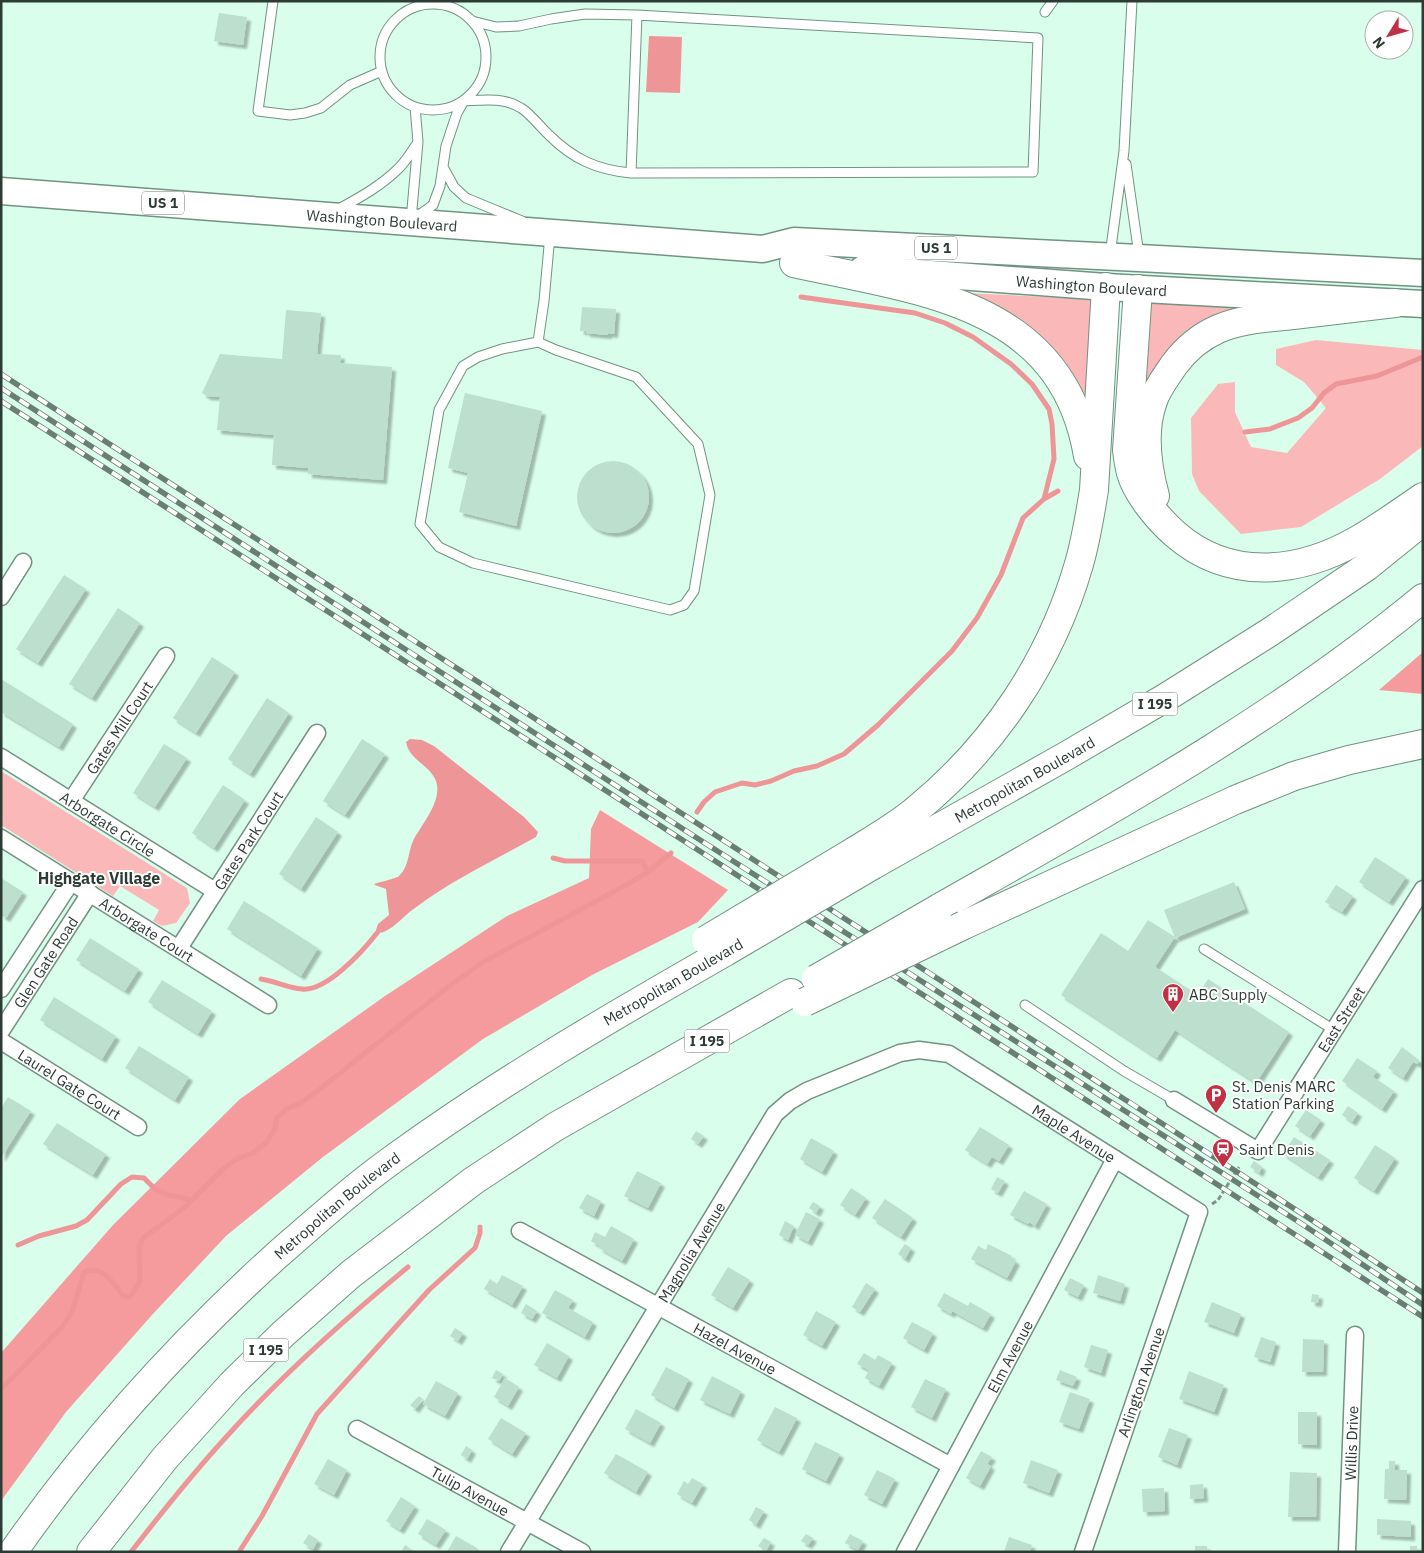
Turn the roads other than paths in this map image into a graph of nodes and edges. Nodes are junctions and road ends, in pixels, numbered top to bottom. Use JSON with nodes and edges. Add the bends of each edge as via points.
{"nodes":[{"id":1,"x":273,"y":1,"type":"edge"},
{"id":2,"x":1053,"y":1,"type":"edge"},
{"id":3,"x":1132,"y":1,"type":"edge"},
{"id":4,"x":1045,"y":12,"type":"dead end"},
{"id":5,"x":637,"y":15,"type":"junction"},
{"id":6,"x":472,"y":21,"type":"junction"},
{"id":7,"x":382,"y":71,"type":"junction"},
{"id":8,"x":464,"y":100,"type":"junction"},
{"id":9,"x":416,"y":107,"type":"junction"},
{"id":10,"x":418,"y":142,"type":"junction"},
{"id":11,"x":1124,"y":151,"type":"junction"},
{"id":12,"x":443,"y":166,"type":"junction"},
{"id":13,"x":631,"y":173,"type":"junction"},
{"id":14,"x":1,"y":191,"type":"edge"},
{"id":15,"x":325,"y":216,"type":"junction"},
{"id":16,"x":410,"y":223,"type":"junction"},
{"id":17,"x":550,"y":233,"type":"junction"},
{"id":18,"x":763,"y":249,"type":"junction"},
{"id":19,"x":1110,"y":257,"type":"junction"},
{"id":20,"x":1139,"y":258,"type":"junction"},
{"id":21,"x":794,"y":263,"type":"junction"},
{"id":22,"x":1423,"y":273,"type":"edge"},
{"id":23,"x":1106,"y":287,"type":"junction"},
{"id":24,"x":1138,"y":289,"type":"junction"},
{"id":25,"x":1395,"y":303,"type":"junction"},
{"id":26,"x":1423,"y":304,"type":"edge"},
{"id":27,"x":538,"y":342,"type":"junction"},
{"id":28,"x":1094,"y":490,"type":"junction"},
{"id":29,"x":1423,"y":497,"type":"edge"},
{"id":30,"x":1423,"y":521,"type":"edge"},
{"id":31,"x":1165,"y":525,"type":"junction"},
{"id":32,"x":23,"y":562,"type":"dead end"},
{"id":33,"x":1,"y":597,"type":"edge"},
{"id":34,"x":1423,"y":598,"type":"edge"},
{"id":35,"x":166,"y":656,"type":"dead end"},
{"id":36,"x":316,"y":734,"type":"dead end"},
{"id":37,"x":1423,"y":744,"type":"edge"},
{"id":38,"x":1,"y":757,"type":"edge"},
{"id":39,"x":71,"y":801,"type":"junction"},
{"id":40,"x":1,"y":838,"type":"edge"},
{"id":41,"x":863,"y":859,"type":"junction"},
{"id":42,"x":72,"y":882,"type":"junction"},
{"id":43,"x":1423,"y":889,"type":"edge"},
{"id":44,"x":215,"y":891,"type":"junction"},
{"id":45,"x":90,"y":893,"type":"junction"},
{"id":46,"x":179,"y":948,"type":"junction"},
{"id":47,"x":1204,"y":949,"type":"dead end"},
{"id":48,"x":1,"y":989,"type":"edge"},
{"id":49,"x":798,"y":998,"type":"junction"},
{"id":50,"x":268,"y":1005,"type":"dead end"},
{"id":51,"x":1025,"y":1005,"type":"dead end"},
{"id":52,"x":1334,"y":1030,"type":"junction"},
{"id":53,"x":1,"y":1031,"type":"edge"},
{"id":54,"x":1,"y":1041,"type":"edge"},
{"id":55,"x":948,"y":1054,"type":"joint"},
{"id":56,"x":1174,"y":1100,"type":"joint"},
{"id":57,"x":138,"y":1127,"type":"dead end"},
{"id":58,"x":1115,"y":1159,"type":"junction"},
{"id":59,"x":1199,"y":1212,"type":"joint"},
{"id":60,"x":520,"y":1230,"type":"dead end"},
{"id":61,"x":657,"y":1306,"type":"junction"},
{"id":62,"x":1355,"y":1335,"type":"dead end"},
{"id":63,"x":357,"y":1430,"type":"dead end"},
{"id":64,"x":951,"y":1466,"type":"junction"},
{"id":65,"x":527,"y":1522,"type":"junction"},
{"id":66,"x":13,"y":1552,"type":"edge"},
{"id":67,"x":91,"y":1552,"type":"edge"},
{"id":68,"x":509,"y":1552,"type":"edge"},
{"id":69,"x":582,"y":1552,"type":"edge"},
{"id":70,"x":905,"y":1552,"type":"edge"},
{"id":71,"x":1083,"y":1552,"type":"edge"},
{"id":72,"x":1347,"y":1552,"type":"edge"}],
"edges":[{"from":1,"to":7,"type":"lane","via":[[258,111],[290,115],[306,113],[321,108],[350,85]]},
{"from":2,"to":4,"type":"lane"},
{"from":3,"to":11,"type":"lane"},
{"from":5,"to":6,"type":"lane","via":[[585,14],[496,27]]},
{"from":5,"to":13,"type":"lane"},
{"from":5,"to":13,"type":"lane","via":[[1038,38],[1033,172]]},
{"from":6,"to":7,"type":"lane","via":[[458,10],[441,4],[423,5],[406,12],[392,23],[384,38],[380,54]]},
{"from":6,"to":8,"type":"lane","via":[[482,37],[486,54],[484,72],[476,89]]},
{"from":7,"to":9,"type":"lane","via":[[389,86],[401,99]]},
{"from":8,"to":9,"type":"lane","via":[[449,108],[432,110]]},
{"from":8,"to":12,"type":"lane","via":[[448,138]]},
{"from":8,"to":13,"type":"lane","via":[[488,99],[522,108],[568,152],[590,164]]},
{"from":9,"to":10,"type":"lane"},
{"from":10,"to":15,"type":"lane","via":[[400,167],[385,180]]},
{"from":10,"to":16,"type":"lane"},
{"from":11,"to":19,"type":"lane"},
{"from":11,"to":20,"type":"lane"},
{"from":12,"to":16,"type":"lane","via":[[433,204]]},
{"from":12,"to":17,"type":"lane","via":[[454,187],[466,198]]},
{"from":14,"to":15,"type":"main road","name":"Washington Boulevard","number":"US 1"},
{"from":15,"to":16,"type":"main road","name":"Washington Boulevard","number":"US 1"},
{"from":16,"to":17,"type":"main road","name":"Washington Boulevard","number":"US 1"},
{"from":17,"to":18,"type":"main road","name":"Washington Boulevard","number":"US 1"},
{"from":17,"to":27,"type":"lane"},
{"from":18,"to":19,"type":"main road","name":"Washington Boulevard","number":"US 1","via":[[794,241]]},
{"from":18,"to":21,"type":"main road","name":"Washington Boulevard","number":"US 1"},
{"from":19,"to":20,"type":"main road","name":"Washington Boulevard","number":"US 1"},
{"from":19,"to":23,"type":"main road"},
{"from":20,"to":22,"type":"main road","name":"Washington Boulevard","number":"US 1"},
{"from":20,"to":24,"type":"main road"},
{"from":21,"to":23,"type":"main road","name":"Washington Boulevard","number":"US 1"},
{"from":21,"to":28,"type":"highway","via":[[923,291],[962,304],[1018,335],[1041,355],[1060,379],[1085,437]]},
{"from":23,"to":24,"type":"main road","name":"Washington Boulevard","number":"US 1"},
{"from":23,"to":28,"type":"highway"},
{"from":24,"to":25,"type":"main road","name":"Washington Boulevard","number":"US 1"},
{"from":24,"to":31,"type":"highway","via":[[1127,450],[1131,473],[1139,491]]},
{"from":25,"to":26,"type":"main road","name":"Washington Boulevard","number":"US 1"},
{"from":25,"to":31,"type":"highway","via":[[1249,320],[1218,329],[1185,353],[1163,380],[1148,421],[1149,468]]},
{"from":27,"to":27,"type":"lane","via":[[636,377],[698,444],[710,495],[694,591],[684,605],[670,610],[473,564],[439,547],[420,524],[439,410],[463,366],[502,349]]},
{"from":28,"to":41,"type":"highway","via":[[1080,562],[1068,599],[1023,690],[968,762]]},
{"from":29,"to":31,"type":"highway","via":[[1355,542],[1294,565],[1265,569],[1234,564],[1190,548]]},
{"from":30,"to":41,"type":"highway","name":"Metropolitan Boulevard","number":"I 195","via":[[1366,567],[1165,698],[1075,752]]},
{"from":32,"to":33,"type":"street"},
{"from":34,"to":49,"type":"highway","number":"I 195","bridge":true,"via":[[1310,684],[1206,753],[939,908]]},
{"from":35,"to":39,"type":"street","name":"Gates Mill Court"},
{"from":36,"to":44,"type":"street","name":"Gates Park Court"},
{"from":37,"to":49,"type":"highway","bridge":true,"via":[[1294,776]]},
{"from":38,"to":39,"type":"street","name":"Arborgate Circle"},
{"from":39,"to":44,"type":"street","name":"Arborgate Circle"},
{"from":40,"to":42,"type":"street","name":"Arborgate Court"},
{"from":41,"to":66,"type":"highway","name":"Metropolitan Boulevard","number":"I 195","bridge":true,"via":[[716,946],[625,1010],[457,1114],[394,1158],[311,1224],[240,1288],[118,1416],[49,1500]]},
{"from":42,"to":45,"type":"street","name":"Arborgate Court"},
{"from":42,"to":48,"type":"street","name":"Glen Gate Road"},
{"from":43,"to":52,"type":"street","name":"East Street"},
{"from":44,"to":46,"type":"street","name":"Gates Park Court"},
{"from":45,"to":46,"type":"street","name":"Arborgate Court"},
{"from":45,"to":53,"type":"street","name":"Glen Gate Road"},
{"from":46,"to":50,"type":"street","name":"Arborgate Court"},
{"from":47,"to":52,"type":"lane"},
{"from":49,"to":67,"type":"highway","number":"I 195","via":[[555,1127],[494,1166],[351,1274],[232,1384],[165,1458]]},
{"from":51,"to":56,"type":"lane"},
{"from":52,"to":56,"type":"street","name":"East Street","via":[[1258,1151]]},
{"from":54,"to":57,"type":"street","name":"Laurel Gate Court"},
{"from":55,"to":58,"type":"street","name":"Maple Avenue"},
{"from":55,"to":61,"type":"street","name":"Magnolia Avenue","via":[[919,1050],[900,1053],[790,1101],[775,1114]]},
{"from":58,"to":59,"type":"street","name":"Maple Avenue"},
{"from":58,"to":64,"type":"street","name":"Elm Avenue"},
{"from":59,"to":71,"type":"street","name":"Arlington Avenue"},
{"from":60,"to":61,"type":"street","name":"Hazel Avenue"},
{"from":61,"to":64,"type":"street","name":"Hazel Avenue"},
{"from":61,"to":65,"type":"street","name":"Magnolia Avenue"},
{"from":62,"to":72,"type":"street","name":"Willis Drive"},
{"from":63,"to":65,"type":"street","name":"Tulip Avenue"},
{"from":64,"to":70,"type":"street","name":"Elm Avenue"},
{"from":65,"to":68,"type":"street","name":"Magnolia Avenue"},
{"from":65,"to":69,"type":"street","name":"Tulip Avenue"}]}
